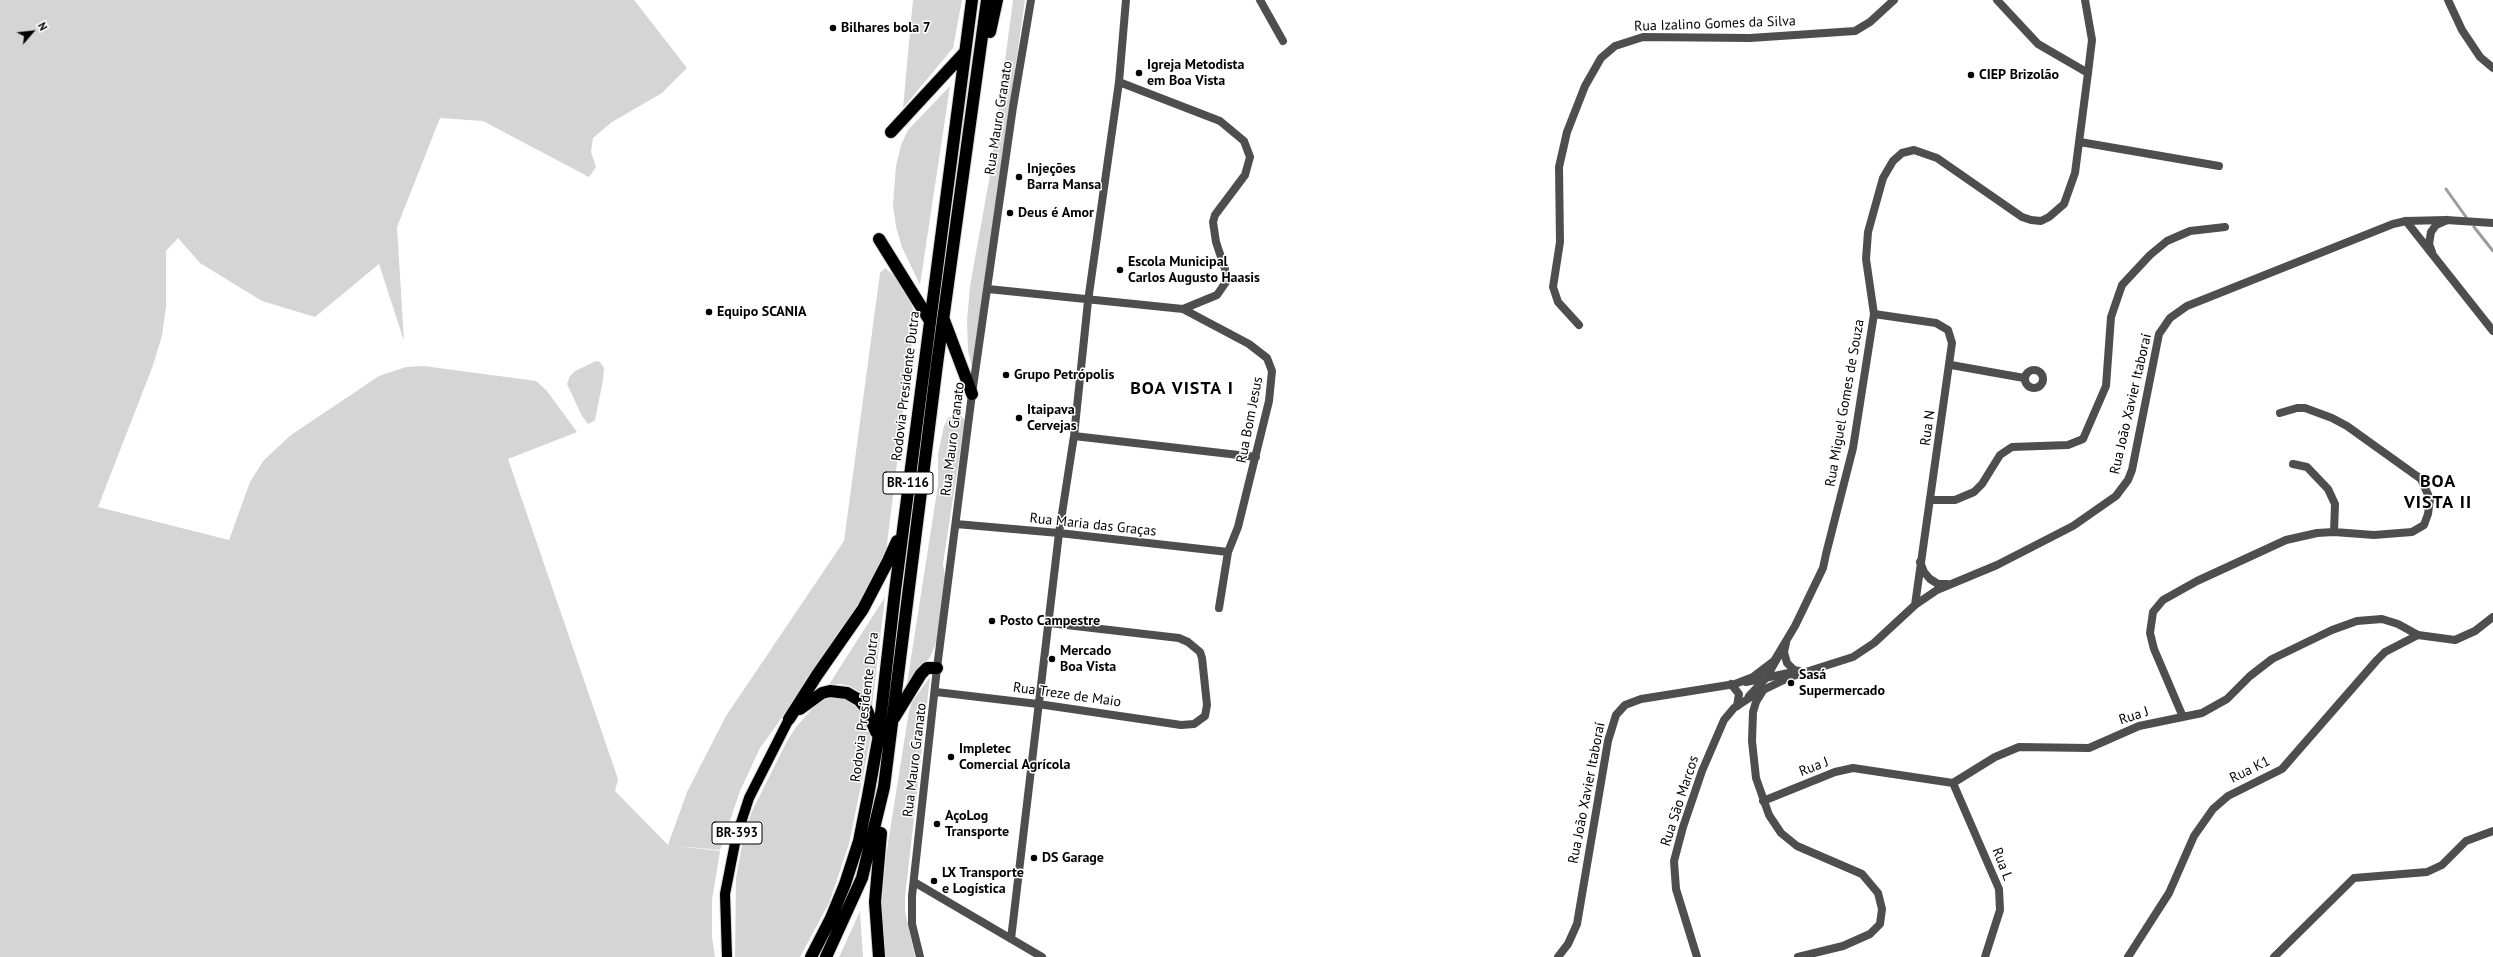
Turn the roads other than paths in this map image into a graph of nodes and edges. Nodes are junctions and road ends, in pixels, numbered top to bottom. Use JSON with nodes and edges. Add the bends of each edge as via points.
{"nodes":[{"id":1,"x":972,"y":0,"type":"edge"},
{"id":2,"x":987,"y":0,"type":"edge"},
{"id":3,"x":997,"y":0,"type":"edge"},
{"id":4,"x":1030,"y":0,"type":"edge"},
{"id":5,"x":1126,"y":0,"type":"edge"},
{"id":6,"x":1260,"y":0,"type":"edge"},
{"id":7,"x":1894,"y":0,"type":"edge"},
{"id":8,"x":1997,"y":0,"type":"edge"},
{"id":9,"x":2085,"y":0,"type":"edge"},
{"id":10,"x":2448,"y":0,"type":"edge"},
{"id":11,"x":1284,"y":42,"type":"dead end"},
{"id":12,"x":966,"y":52,"type":"junction"},
{"id":13,"x":2493,"y":68,"type":"edge"},
{"id":14,"x":2088,"y":73,"type":"junction"},
{"id":15,"x":1119,"y":82,"type":"junction"},
{"id":16,"x":891,"y":132,"type":"dead end"},
{"id":17,"x":2080,"y":142,"type":"junction"},
{"id":18,"x":967,"y":143,"type":"junction"},
{"id":19,"x":2219,"y":166,"type":"dead end"},
{"id":20,"x":2448,"y":220,"type":"junction"},
{"id":21,"x":2406,"y":221,"type":"junction"},
{"id":22,"x":2493,"y":223,"type":"edge"},
{"id":23,"x":2225,"y":226,"type":"dead end"},
{"id":24,"x":879,"y":239,"type":"dead end"},
{"id":25,"x":2432,"y":254,"type":"junction"},
{"id":26,"x":988,"y":289,"type":"junction"},
{"id":27,"x":1088,"y":301,"type":"junction"},
{"id":28,"x":1183,"y":309,"type":"junction"},
{"id":29,"x":1874,"y":314,"type":"junction"},
{"id":30,"x":943,"y":318,"type":"junction"},
{"id":31,"x":930,"y":322,"type":"junction"},
{"id":32,"x":1578,"y":325,"type":"dead end"},
{"id":33,"x":2493,"y":331,"type":"edge"},
{"id":34,"x":1951,"y":365,"type":"junction"},
{"id":35,"x":2024,"y":378,"type":"dead end"},
{"id":36,"x":972,"y":394,"type":"junction"},
{"id":37,"x":2280,"y":413,"type":"dead end"},
{"id":38,"x":1074,"y":436,"type":"junction"},
{"id":39,"x":1256,"y":457,"type":"junction"},
{"id":40,"x":2293,"y":464,"type":"dead end"},
{"id":41,"x":1931,"y":500,"type":"junction"},
{"id":42,"x":956,"y":524,"type":"junction"},
{"id":43,"x":903,"y":525,"type":"junction"},
{"id":44,"x":2334,"y":532,"type":"junction"},
{"id":45,"x":1059,"y":533,"type":"junction"},
{"id":46,"x":1228,"y":552,"type":"junction"},
{"id":47,"x":1920,"y":559,"type":"junction"},
{"id":48,"x":1947,"y":584,"type":"junction"},
{"id":49,"x":1915,"y":606,"type":"junction"},
{"id":50,"x":1219,"y":608,"type":"dead end"},
{"id":51,"x":2493,"y":617,"type":"edge"},
{"id":52,"x":1048,"y":623,"type":"junction"},
{"id":53,"x":2418,"y":635,"type":"junction"},
{"id":54,"x":1784,"y":647,"type":"junction"},
{"id":55,"x":937,"y":668,"type":"junction"},
{"id":56,"x":1816,"y":670,"type":"junction"},
{"id":57,"x":1801,"y":671,"type":"junction"},
{"id":58,"x":1766,"y":678,"type":"junction"},
{"id":59,"x":1744,"y":681,"type":"joint"},
{"id":60,"x":1733,"y":684,"type":"junction"},
{"id":61,"x":1760,"y":691,"type":"junction"},
{"id":62,"x":936,"y":692,"type":"junction"},
{"id":63,"x":1038,"y":704,"type":"junction"},
{"id":64,"x":1739,"y":705,"type":"junction"},
{"id":65,"x":1752,"y":715,"type":"junction"},
{"id":66,"x":2183,"y":717,"type":"junction"},
{"id":67,"x":789,"y":719,"type":"junction"},
{"id":68,"x":891,"y":722,"type":"junction"},
{"id":69,"x":878,"y":740,"type":"junction"},
{"id":70,"x":1953,"y":783,"type":"junction"},
{"id":71,"x":884,"y":787,"type":"junction"},
{"id":72,"x":1763,"y":801,"type":"junction"},
{"id":73,"x":2493,"y":831,"type":"edge"},
{"id":74,"x":914,"y":882,"type":"junction"},
{"id":75,"x":1011,"y":939,"type":"junction"},
{"id":76,"x":726,"y":957,"type":"edge"},
{"id":77,"x":811,"y":957,"type":"edge"},
{"id":78,"x":826,"y":957,"type":"edge"},
{"id":79,"x":879,"y":957,"type":"edge"},
{"id":80,"x":920,"y":957,"type":"edge"},
{"id":81,"x":1042,"y":957,"type":"edge"},
{"id":82,"x":1558,"y":957,"type":"edge"},
{"id":83,"x":1697,"y":957,"type":"edge"},
{"id":84,"x":1798,"y":957,"type":"edge"},
{"id":85,"x":1985,"y":957,"type":"edge"},
{"id":86,"x":2128,"y":957,"type":"edge"},
{"id":87,"x":2274,"y":957,"type":"edge"}],
"edges":[{"from":1,"to":12,"type":"highway","name":"Rodovia Presidente Dutra","number":"BR-116"},
{"from":2,"to":18,"type":"highway","name":"Rodovia Presidente Dutra","number":"BR-116"},
{"from":3,"to":18,"type":"highway"},
{"from":4,"to":26,"type":"street","name":"Rua Mauro Granato"},
{"from":5,"to":15,"type":"street"},
{"from":6,"to":11,"type":"street"},
{"from":7,"to":32,"type":"street","name":"Rua Izalino Gomes da Silva","via":[[1870,22],[1855,31],[1750,38],[1643,37],[1622,42],[1604,55],[1585,86],[1567,132],[1559,167],[1560,242],[1553,287],[1558,302]]},
{"from":8,"to":14,"type":"street","via":[[2038,44]]},
{"from":9,"to":14,"type":"street","via":[[2092,40]]},
{"from":10,"to":13,"type":"street","via":[[2480,57]]},
{"from":12,"to":16,"type":"highway"},
{"from":12,"to":31,"type":"highway","name":"Rodovia Presidente Dutra","number":"BR-116"},
{"from":14,"to":17,"type":"street"},
{"from":15,"to":27,"type":"street"},
{"from":15,"to":28,"type":"street","via":[[1220,121],[1244,141],[1250,156],[1245,174],[1215,215],[1213,222],[1226,282],[1217,295]]},
{"from":17,"to":19,"type":"street"},
{"from":17,"to":29,"type":"street","via":[[2070,193],[2056,212],[2041,221],[2022,217],[1937,158],[1914,150],[1897,156],[1883,178],[1868,232],[1866,259]]},
{"from":18,"to":30,"type":"highway","name":"Rodovia Presidente Dutra","number":"BR-116"},
{"from":20,"to":21,"type":"street","name":"Rua João Xavier Itaboraí"},
{"from":20,"to":22,"type":"street","name":"Rua João Xavier Itaboraí"},
{"from":20,"to":25,"type":"street","via":[[2436,225],[2431,232],[2429,244]]},
{"from":21,"to":25,"type":"street"},
{"from":21,"to":48,"type":"street","name":"Rua João Xavier Itaboraí","via":[[2373,230],[2193,302],[2170,318],[2159,334],[2135,457],[2123,488],[2103,506],[2072,526],[1997,565]]},
{"from":23,"to":41,"type":"street","via":[[2190,231],[2167,241],[2150,255],[2122,286],[2111,316],[2106,386],[2083,440],[2073,444],[2012,447],[2000,455],[1974,492],[1955,500]]},
{"from":24,"to":31,"type":"highway"},
{"from":25,"to":33,"type":"street"},
{"from":26,"to":27,"type":"street","name":"Rua Bom Jesus"},
{"from":26,"to":36,"type":"street","name":"Rua Mauro Granato"},
{"from":27,"to":28,"type":"street","name":"Rua Bom Jesus"},
{"from":27,"to":38,"type":"street"},
{"from":28,"to":39,"type":"street","name":"Rua Bom Jesus","via":[[1249,344],[1262,353],[1271,364],[1269,401]]},
{"from":29,"to":34,"type":"street","name":"Rua N","via":[[1930,321],[1945,327],[1951,338]]},
{"from":29,"to":54,"type":"street","name":"Rua Miguel Gomes de Souza","via":[[1853,448],[1826,554],[1822,568]]},
{"from":30,"to":36,"type":"highway"},
{"from":30,"to":68,"type":"highway","name":"Rodovia Presidente Dutra","number":"BR-116"},
{"from":31,"to":43,"type":"highway","name":"Rodovia Presidente Dutra","number":"BR-116"},
{"from":34,"to":35,"type":"street"},
{"from":34,"to":41,"type":"street","name":"Rua N"},
{"from":36,"to":42,"type":"street","name":"Rua Mauro Granato"},
{"from":37,"to":44,"type":"street","via":[[2305,408],[2332,418],[2410,470],[2426,488],[2430,509],[2424,525],[2416,531],[2374,535]]},
{"from":38,"to":39,"type":"street"},
{"from":38,"to":45,"type":"street"},
{"from":39,"to":46,"type":"street","name":"Rua Bom Jesus","via":[[1238,527]]},
{"from":40,"to":44,"type":"street","via":[[2307,467],[2328,489],[2335,504]]},
{"from":41,"to":47,"type":"street","name":"Rua N"},
{"from":42,"to":45,"type":"street","name":"Rua Maria das Graças"},
{"from":42,"to":55,"type":"street","name":"Rua Mauro Granato"},
{"from":43,"to":67,"type":"highway","number":"BR-393","via":[[888,561],[863,608]]},
{"from":43,"to":69,"type":"highway","name":"Rodovia Presidente Dutra","number":"BR-116"},
{"from":44,"to":66,"type":"street","via":[[2299,536],[2275,544],[2186,586],[2156,606],[2150,620],[2151,640]]},
{"from":45,"to":46,"type":"street","name":"Rua Maria das Graças"},
{"from":45,"to":52,"type":"street"},
{"from":46,"to":50,"type":"street","name":"Rua Bom Jesus"},
{"from":47,"to":48,"type":"street","via":[[1924,572],[1930,579],[1938,584]]},
{"from":47,"to":49,"type":"street","name":"Rua N"},
{"from":48,"to":49,"type":"street","name":"Rua João Xavier Itaboraí"},
{"from":49,"to":56,"type":"street","name":"Rua João Xavier Itaboraí","via":[[1863,651],[1842,662]]},
{"from":51,"to":53,"type":"street","name":"Rua J","via":[[2461,638],[2448,640]]},
{"from":52,"to":63,"type":"street"},
{"from":52,"to":63,"type":"street","name":"Rua Treze de Maio","via":[[1179,638],[1194,646],[1202,658],[1207,705],[1205,716],[1194,724],[1181,725]]},
{"from":53,"to":66,"type":"street","name":"Rua J","via":[[2382,619],[2366,619],[2344,626],[2272,659],[2219,705],[2202,713]]},
{"from":53,"to":86,"type":"street","name":"Rua K1","via":[[2390,649],[2377,660],[2282,770],[2228,796],[2213,809],[2194,836],[2169,892]]},
{"from":54,"to":57,"type":"street","via":[[1787,663],[1794,670]]},
{"from":54,"to":58,"type":"street"},
{"from":54,"to":59,"type":"street","name":"Rua Miguel Gomes de Souza","via":[[1767,668]]},
{"from":55,"to":62,"type":"street","name":"Rua Mauro Granato"},
{"from":55,"to":68,"type":"highway","via":[[927,668],[921,674]]},
{"from":56,"to":57,"type":"street"},
{"from":56,"to":61,"type":"street","name":"Rua João Xavier Itaboraí","via":[[1790,677]]},
{"from":57,"to":58,"type":"street"},
{"from":58,"to":60,"type":"street"},
{"from":58,"to":64,"type":"street"},
{"from":59,"to":60,"type":"street","name":"Rua João Xavier Itaboraí"},
{"from":60,"to":64,"type":"street","via":[[1739,694]]},
{"from":60,"to":82,"type":"street","name":"Rua João Xavier Itaboraí","via":[[1641,699],[1625,706],[1616,715],[1608,741],[1577,924],[1568,944]]},
{"from":61,"to":64,"type":"street","name":"Rua São Marcos"},
{"from":61,"to":65,"type":"street"},
{"from":62,"to":63,"type":"street","name":"Rua Treze de Maio"},
{"from":62,"to":74,"type":"street","name":"Rua Mauro Granato"},
{"from":63,"to":75,"type":"street"},
{"from":64,"to":65,"type":"street","via":[[1747,707]]},
{"from":64,"to":83,"type":"street","name":"Rua São Marcos","via":[[1724,720],[1702,772],[1674,861],[1676,889]]},
{"from":65,"to":72,"type":"street","via":[[1753,761]]},
{"from":66,"to":70,"type":"street","name":"Rua J","via":[[2127,730],[2089,748],[2019,747],[1995,757]]},
{"from":67,"to":69,"type":"highway","number":"BR-393","via":[[806,703],[822,693],[847,693],[866,708],[872,718]]},
{"from":67,"to":76,"type":"main road","number":"BR-393","via":[[749,798],[736,838],[725,894]]},
{"from":68,"to":71,"type":"highway","name":"Rodovia Presidente Dutra","number":"BR-116"},
{"from":69,"to":77,"type":"highway","name":"Rodovia Presidente Dutra","number":"BR-116","via":[[857,848],[832,918]]},
{"from":70,"to":72,"type":"street","name":"Rua J","via":[[1853,768],[1835,772]]},
{"from":70,"to":85,"type":"street","name":"Rua L","via":[[1999,890],[2000,910]]},
{"from":71,"to":78,"type":"highway","name":"Rodovia Presidente Dutra","number":"BR-116","via":[[862,878]]},
{"from":71,"to":79,"type":"highway","via":[[875,902]]},
{"from":72,"to":84,"type":"street","via":[[1775,826],[1788,839],[1808,852],[1862,874],[1873,886],[1882,905],[1880,924],[1870,934],[1843,946]]},
{"from":73,"to":87,"type":"street","via":[[2466,841],[2442,865],[2427,872],[2354,878]]},
{"from":74,"to":75,"type":"street"},
{"from":74,"to":80,"type":"street","name":"Rua Mauro Granato","via":[[911,909]]},
{"from":75,"to":81,"type":"street"}]}
